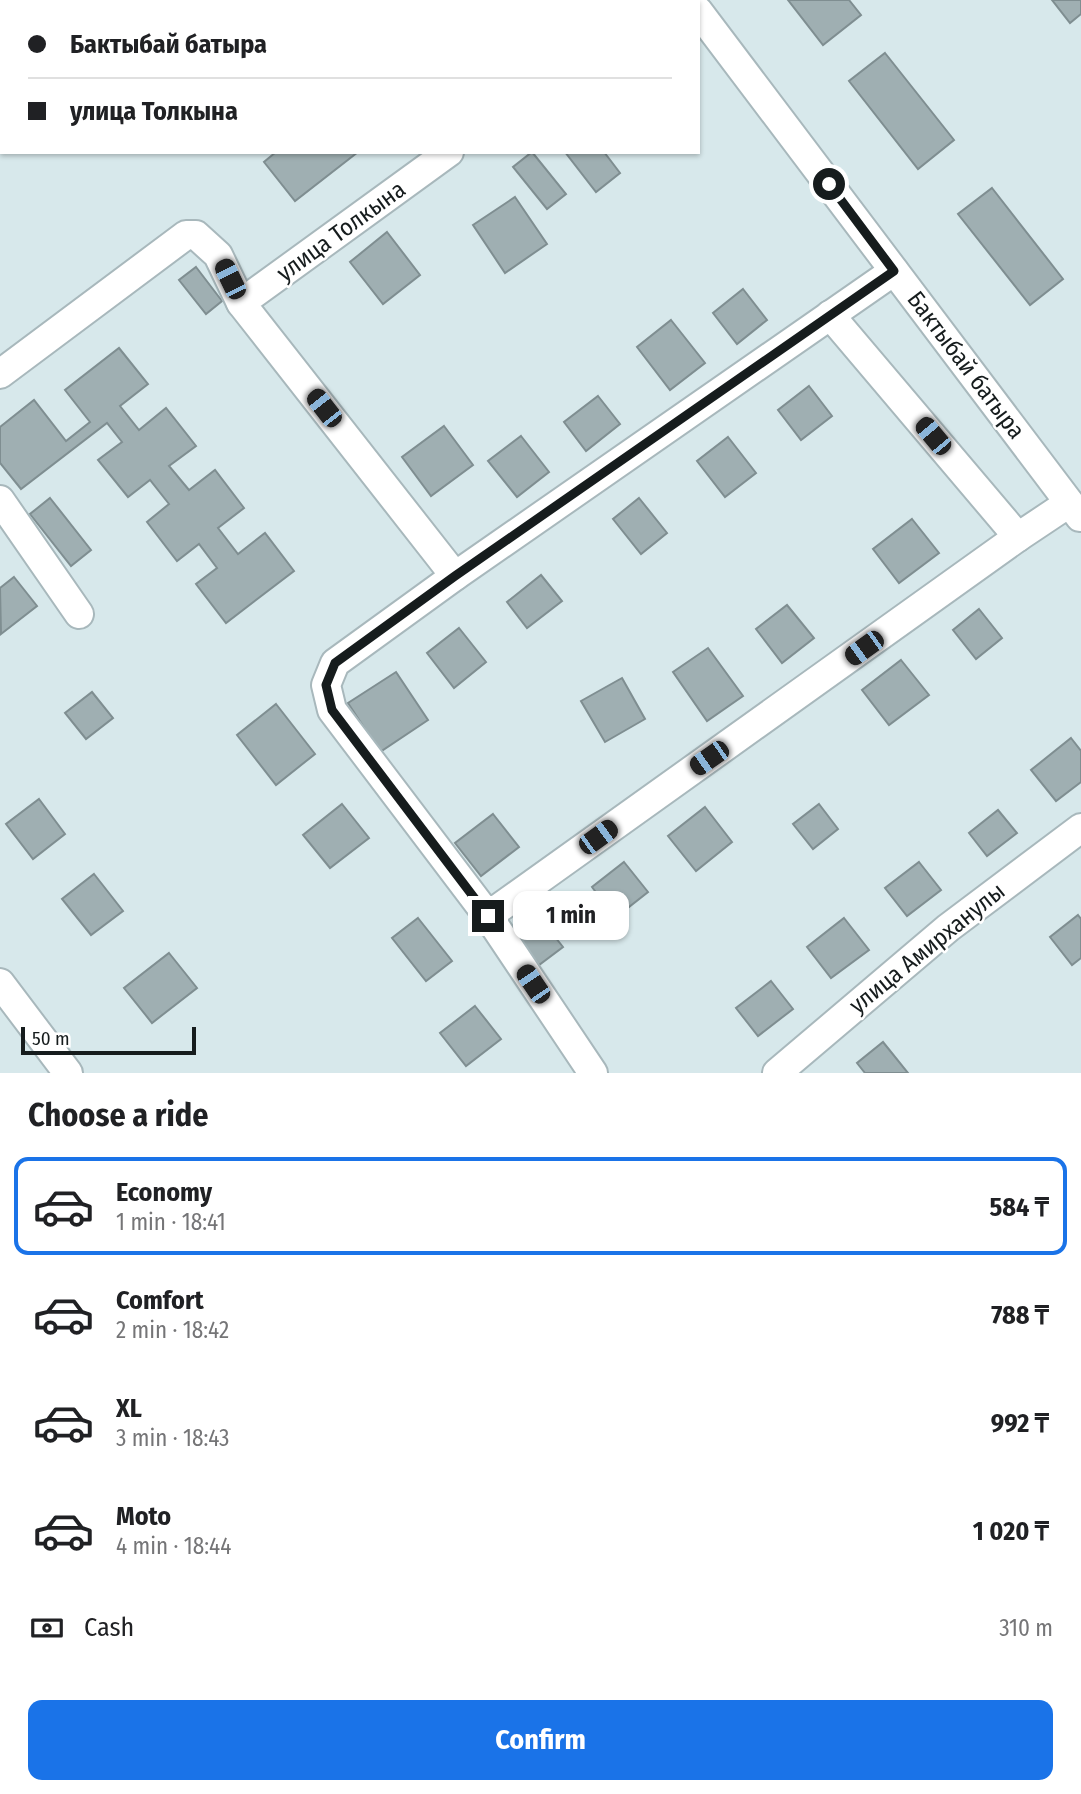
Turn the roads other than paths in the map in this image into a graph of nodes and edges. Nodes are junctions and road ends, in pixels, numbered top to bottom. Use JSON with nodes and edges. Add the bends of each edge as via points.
{"nodes":[{"id":1,"x":700,"y":14,"type":"edge"},
{"id":2,"x":446,"y":154,"type":"edge"},
{"id":3,"x":894,"y":271,"type":"junction"},
{"id":4,"x":241,"y":303,"type":"junction"},
{"id":5,"x":830,"y":316,"type":"junction"},
{"id":6,"x":0,"y":374,"type":"edge"},
{"id":7,"x":0,"y":500,"type":"edge"},
{"id":8,"x":1075,"y":511,"type":"edge"},
{"id":9,"x":1018,"y":537,"type":"junction"},
{"id":10,"x":455,"y":576,"type":"junction"},
{"id":11,"x":79,"y":614,"type":"dead end"},
{"id":12,"x":1081,"y":828,"type":"edge"},
{"id":13,"x":488,"y":916,"type":"junction"},
{"id":14,"x":0,"y":983,"type":"edge"},
{"id":15,"x":68,"y":1073,"type":"edge"},
{"id":16,"x":593,"y":1073,"type":"edge"},
{"id":17,"x":777,"y":1073,"type":"edge"}],
"edges":[{"from":1,"to":3,"type":"street","name":"Бактыбай батыра"},
{"from":2,"to":4,"type":"street","name":"улица Толкына"},
{"from":3,"to":5,"type":"street"},
{"from":3,"to":8,"type":"street","name":"Бактыбай батыра"},
{"from":4,"to":6,"type":"street","via":[[218,255],[196,235],[186,235]]},
{"from":4,"to":10,"type":"street"},
{"from":5,"to":9,"type":"street"},
{"from":5,"to":10,"type":"street"},
{"from":7,"to":11,"type":"street"},
{"from":8,"to":9,"type":"street"},
{"from":9,"to":13,"type":"street"},
{"from":10,"to":13,"type":"street","via":[[335,663],[326,685],[332,710]]},
{"from":12,"to":17,"type":"street","name":"улица Амирханулы","via":[[948,928]]},
{"from":13,"to":16,"type":"street"},
{"from":14,"to":15,"type":"street"}]}
